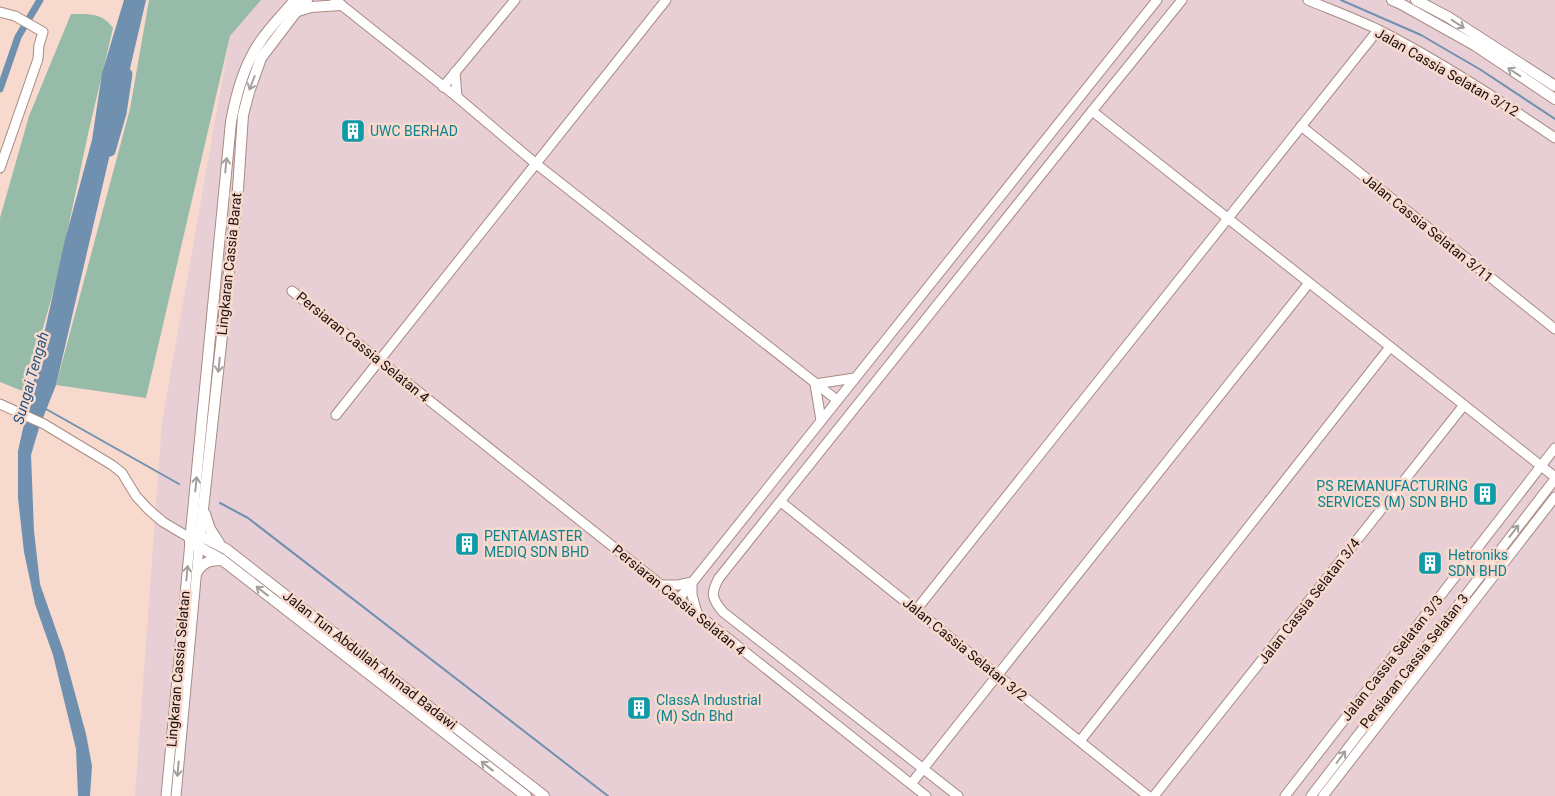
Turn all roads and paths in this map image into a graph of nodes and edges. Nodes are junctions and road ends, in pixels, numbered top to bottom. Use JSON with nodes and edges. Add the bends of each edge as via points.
{"nodes":[{"id":1,"x":295,"y":0,"type":"edge"},
{"id":2,"x":308,"y":0,"type":"edge"},
{"id":3,"x":515,"y":0,"type":"edge"},
{"id":4,"x":666,"y":0,"type":"edge"},
{"id":5,"x":1157,"y":0,"type":"edge"},
{"id":6,"x":1182,"y":0,"type":"edge"},
{"id":7,"x":1308,"y":0,"type":"edge"},
{"id":8,"x":1392,"y":0,"type":"edge"},
{"id":9,"x":1416,"y":0,"type":"edge"},
{"id":10,"x":342,"y":4,"type":"edge"},
{"id":11,"x":0,"y":12,"type":"edge"},
{"id":12,"x":296,"y":12,"type":"junction"},
{"id":13,"x":1378,"y":30,"type":"junction"},
{"id":14,"x":454,"y":73,"type":"junction"},
{"id":15,"x":431,"y":77,"type":"junction"},
{"id":16,"x":1555,"y":86,"type":"edge"},
{"id":17,"x":444,"y":87,"type":"junction"},
{"id":18,"x":457,"y":98,"type":"junction"},
{"id":19,"x":1555,"y":99,"type":"edge"},
{"id":20,"x":1092,"y":111,"type":"junction"},
{"id":21,"x":1302,"y":126,"type":"junction"},
{"id":22,"x":1555,"y":138,"type":"edge"},
{"id":23,"x":535,"y":163,"type":"junction"},
{"id":24,"x":0,"y":168,"type":"edge"},
{"id":25,"x":1228,"y":219,"type":"junction"},
{"id":26,"x":1309,"y":283,"type":"junction"},
{"id":27,"x":292,"y":291,"type":"dead end"},
{"id":28,"x":1555,"y":329,"type":"edge"},
{"id":29,"x":1390,"y":347,"type":"junction"},
{"id":30,"x":379,"y":360,"type":"junction"},
{"id":31,"x":855,"y":378,"type":"junction"},
{"id":32,"x":815,"y":384,"type":"junction"},
{"id":33,"x":837,"y":400,"type":"junction"},
{"id":34,"x":0,"y":404,"type":"edge"},
{"id":35,"x":1464,"y":406,"type":"junction"},
{"id":36,"x":336,"y":414,"type":"dead end"},
{"id":37,"x":821,"y":420,"type":"junction"},
{"id":38,"x":1555,"y":448,"type":"edge"},
{"id":39,"x":1541,"y":466,"type":"junction"},
{"id":40,"x":1555,"y":478,"type":"edge"},
{"id":41,"x":1555,"y":497,"type":"edge"},
{"id":42,"x":781,"y":502,"type":"junction"},
{"id":43,"x":204,"y":511,"type":"junction"},
{"id":44,"x":194,"y":539,"type":"junction"},
{"id":45,"x":224,"y":548,"type":"junction"},
{"id":46,"x":222,"y":560,"type":"junction"},
{"id":47,"x":196,"y":572,"type":"junction"},
{"id":48,"x":692,"y":582,"type":"junction"},
{"id":49,"x":660,"y":585,"type":"junction"},
{"id":50,"x":678,"y":599,"type":"junction"},
{"id":51,"x":916,"y":610,"type":"junction"},
{"id":52,"x":697,"y":614,"type":"junction"},
{"id":53,"x":997,"y":675,"type":"junction"},
{"id":54,"x":408,"y":691,"type":"junction"},
{"id":55,"x":399,"y":698,"type":"junction"},
{"id":56,"x":1080,"y":741,"type":"junction"},
{"id":57,"x":923,"y":768,"type":"junction"},
{"id":58,"x":911,"y":784,"type":"junction"},
{"id":59,"x":1325,"y":795,"type":"edge"},
{"id":60,"x":166,"y":796,"type":"edge"},
{"id":61,"x":176,"y":796,"type":"edge"},
{"id":62,"x":526,"y":796,"type":"edge"},
{"id":63,"x":544,"y":796,"type":"edge"},
{"id":64,"x":926,"y":796,"type":"edge"},
{"id":65,"x":958,"y":796,"type":"edge"},
{"id":66,"x":1148,"y":796,"type":"edge"},
{"id":67,"x":1154,"y":796,"type":"edge"},
{"id":68,"x":1285,"y":796,"type":"edge"},
{"id":69,"x":1311,"y":796,"type":"edge"}],
"edges":[{"from":44,"to":1,"type":"main road","name":"Lingkaran Cassia Barat","one_way":true,"via":[[230,122],[235,98],[261,40]]},
{"from":2,"to":12,"type":"main road","name":"Lingkaran Cassia Barat"},
{"from":3,"to":14,"type":"street"},
{"from":4,"to":23,"type":"street"},
{"from":5,"to":31,"type":"street"},
{"from":6,"to":20,"type":"street"},
{"from":7,"to":13,"type":"street","name":"Jalan Cassia Selatan 3/12"},
{"from":19,"to":8,"type":"main road","one_way":true,"via":[[1476,46]]},
{"from":9,"to":16,"type":"main road","one_way":true},
{"from":10,"to":12,"type":"main road"},
{"from":10,"to":15,"type":"street"},
{"from":11,"to":24,"type":"street","via":[[19,18],[43,32],[38,59]]},
{"from":12,"to":43,"type":"main road","name":"Lingkaran Cassia Barat","one_way":true,"via":[[261,58],[243,115]]},
{"from":13,"to":21,"type":"street"},
{"from":13,"to":22,"type":"street","name":"Jalan Cassia Selatan 3/12","via":[[1493,96]]},
{"from":14,"to":15,"type":"street"},
{"from":14,"to":17,"type":"street"},
{"from":14,"to":18,"type":"street"},
{"from":15,"to":17,"type":"street"},
{"from":17,"to":18,"type":"street"},
{"from":18,"to":23,"type":"street"},
{"from":20,"to":25,"type":"street"},
{"from":20,"to":42,"type":"street"},
{"from":21,"to":25,"type":"street"},
{"from":21,"to":28,"type":"street","name":"Jalan Cassia Selatan 3/11"},
{"from":23,"to":30,"type":"street"},
{"from":23,"to":32,"type":"street"},
{"from":25,"to":26,"type":"street"},
{"from":25,"to":51,"type":"street"},
{"from":26,"to":29,"type":"street"},
{"from":26,"to":53,"type":"street"},
{"from":27,"to":30,"type":"street","name":"Persiaran Cassia Selatan 4"},
{"from":29,"to":35,"type":"street"},
{"from":29,"to":56,"type":"street"},
{"from":30,"to":36,"type":"street"},
{"from":30,"to":49,"type":"street","name":"Persiaran Cassia Selatan 4"},
{"from":31,"to":32,"type":"street"},
{"from":31,"to":33,"type":"street"},
{"from":32,"to":33,"type":"street"},
{"from":32,"to":37,"type":"street"},
{"from":33,"to":37,"type":"street"},
{"from":34,"to":44,"type":"street","via":[[44,424],[112,465],[148,509],[163,522]]},
{"from":35,"to":39,"type":"street"},
{"from":35,"to":67,"type":"street","name":"Jalan Cassia Selatan 3/4"},
{"from":37,"to":48,"type":"street"},
{"from":38,"to":39,"type":"street","name":"Jalan Cassia Selatan 3/3"},
{"from":39,"to":40,"type":"street"},
{"from":39,"to":68,"type":"street","name":"Jalan Cassia Selatan 3/3"},
{"from":69,"to":40,"type":"street","name":"Persiaran Cassia Selatan 3","one_way":true},
{"from":41,"to":59,"type":"street","name":"Persiaran Cassia Selatan 3"},
{"from":42,"to":51,"type":"street","name":"Jalan Cassia Selatan 3/2"},
{"from":42,"to":57,"type":"street","via":[[719,578],[713,589],[714,600],[723,612]]},
{"from":43,"to":44,"type":"main road","name":"Lingkaran Cassia Barat"},
{"from":43,"to":45,"type":"main road","via":[[213,535]]},
{"from":44,"to":45,"type":"main road","name":"Jalan Tun Abdullah Ahmad Badawi"},
{"from":44,"to":46,"type":"main road","name":"Jalan Tun Abdullah Ahmad Badawi"},
{"from":44,"to":47,"type":"street","name":"Lingkaran Cassia Selatan"},
{"from":60,"to":44,"type":"street","name":"Lingkaran Cassia Selatan","one_way":true},
{"from":45,"to":54,"type":"main road","name":"Jalan Tun Abdullah Ahmad Badawi"},
{"from":46,"to":47,"type":"main road","via":[[205,562]]},
{"from":55,"to":46,"type":"main road","name":"Jalan Tun Abdullah Ahmad Badawi","one_way":true},
{"from":47,"to":61,"type":"street","name":"Lingkaran Cassia Selatan","one_way":true},
{"from":48,"to":49,"type":"street"},
{"from":48,"to":50,"type":"street"},
{"from":48,"to":52,"type":"street"},
{"from":49,"to":50,"type":"street","name":"Persiaran Cassia Selatan 4"},
{"from":50,"to":52,"type":"street","name":"Persiaran Cassia Selatan 4"},
{"from":51,"to":53,"type":"street","name":"Jalan Cassia Selatan 3/2"},
{"from":52,"to":58,"type":"street","name":"Persiaran Cassia Selatan 4"},
{"from":53,"to":56,"type":"street","name":"Jalan Cassia Selatan 3/2"},
{"from":53,"to":57,"type":"street"},
{"from":54,"to":55,"type":"main road","via":[[401,691]]},
{"from":54,"to":63,"type":"main road","name":"Jalan Tun Abdullah Ahmad Badawi"},
{"from":62,"to":55,"type":"main road","name":"Jalan Tun Abdullah Ahmad Badawi","one_way":true},
{"from":56,"to":66,"type":"street","name":"Jalan Cassia Selatan 3/2"},
{"from":57,"to":58,"type":"street"},
{"from":57,"to":65,"type":"street"},
{"from":58,"to":64,"type":"street","name":"Persiaran Cassia Selatan 4"}]}
